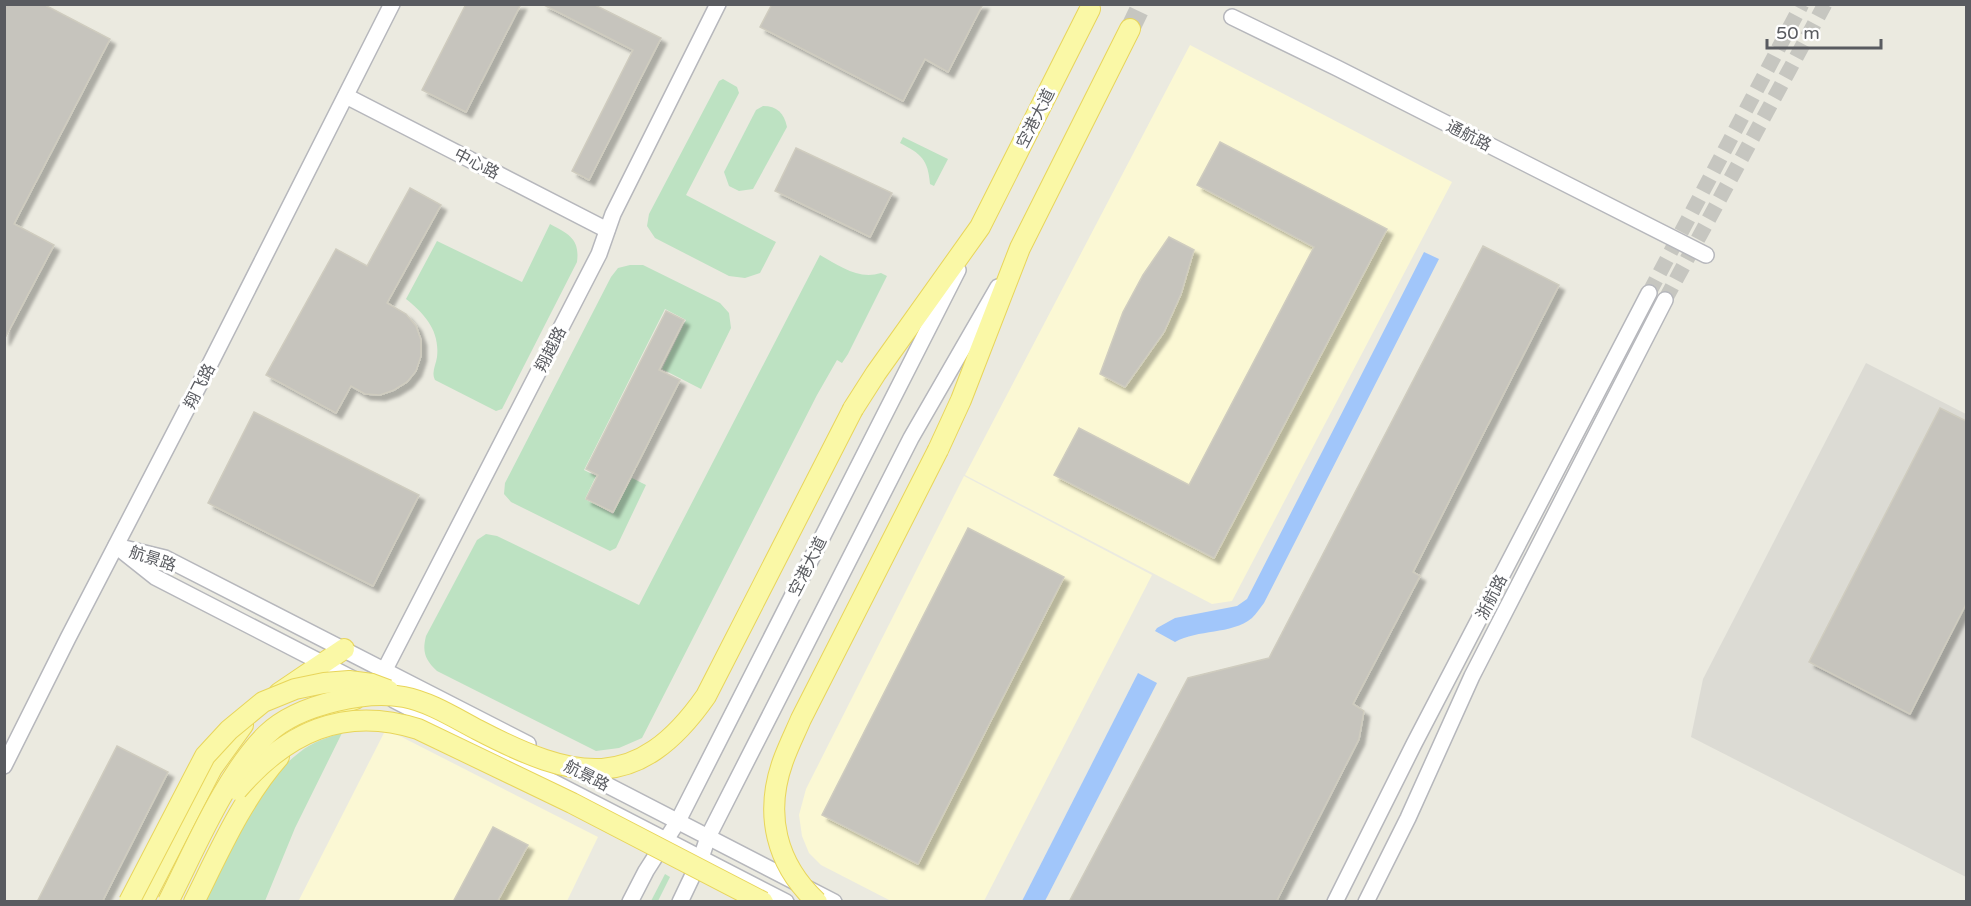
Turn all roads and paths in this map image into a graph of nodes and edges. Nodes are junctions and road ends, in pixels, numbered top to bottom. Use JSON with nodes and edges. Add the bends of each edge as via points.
{"nodes":[{"id":1,"x":392,"y":4,"type":"edge"},
{"id":2,"x":718,"y":4,"type":"edge"},
{"id":3,"x":1090,"y":9,"type":"dead end"},
{"id":4,"x":1232,"y":17,"type":"dead end"},
{"id":5,"x":1130,"y":29,"type":"tunnel mouth"},
{"id":6,"x":346,"y":96,"type":"junction"},
{"id":7,"x":980,"y":227,"type":"junction"},
{"id":8,"x":607,"y":230,"type":"junction"},
{"id":9,"x":1020,"y":248,"type":"junction"},
{"id":10,"x":1706,"y":255,"type":"dead end"},
{"id":11,"x":1649,"y":293,"type":"tunnel mouth"},
{"id":12,"x":1665,"y":300,"type":"tunnel mouth"},
{"id":13,"x":116,"y":546,"type":"junction"},
{"id":14,"x":344,"y":649,"type":"junction"},
{"id":15,"x":323,"y":663,"type":"junction"},
{"id":16,"x":385,"y":670,"type":"junction"},
{"id":17,"x":375,"y":690,"type":"junction"},
{"id":18,"x":404,"y":697,"type":"junction"},
{"id":19,"x":4,"y":766,"type":"edge"},
{"id":20,"x":678,"y":821,"type":"junction"},
{"id":21,"x":708,"y":837,"type":"junction"},
{"id":22,"x":200,"y":840,"type":"junction"},
{"id":23,"x":666,"y":840,"type":"junction"},
{"id":24,"x":701,"y":858,"type":"junction"},
{"id":25,"x":129,"y":902,"type":"edge"},
{"id":26,"x":143,"y":902,"type":"edge"},
{"id":27,"x":168,"y":902,"type":"edge"},
{"id":28,"x":194,"y":902,"type":"edge"},
{"id":29,"x":630,"y":902,"type":"edge"},
{"id":30,"x":680,"y":902,"type":"edge"},
{"id":31,"x":763,"y":902,"type":"edge"},
{"id":32,"x":786,"y":902,"type":"edge"},
{"id":33,"x":817,"y":902,"type":"edge"},
{"id":34,"x":834,"y":902,"type":"edge"},
{"id":35,"x":1335,"y":902,"type":"edge"},
{"id":36,"x":1366,"y":902,"type":"edge"}],
"edges":[{"from":1,"to":6,"type":"street","name":"翔飞路"},
{"from":2,"to":8,"type":"street","name":"翔越路"},
{"from":3,"to":7,"type":"main road","name":"空港大道"},
{"from":4,"to":10,"type":"street","name":"通航路"},
{"from":5,"to":9,"type":"main road","name":"空港大道"},
{"from":6,"to":8,"type":"street","name":"中心路"},
{"from":6,"to":13,"type":"street","name":"翔飞路"},
{"from":7,"to":18,"type":"main road","name":"空港大道","bridge":true,"via":[[853,409],[706,696],[689,721],[666,742],[619,767],[592,770],[563,766],[519,751],[426,704]]},
{"from":7,"to":20,"type":"street","name":"空港大道"},
{"from":8,"to":16,"type":"street","name":"翔越路","via":[[599,254]]},
{"from":9,"to":21,"type":"street","name":"空港大道","via":[[911,438]]},
{"from":9,"to":33,"type":"main road","name":"空港大道","bridge":true,"via":[[938,450],[801,718],[782,763],[774,820],[778,846],[789,869]]},
{"from":11,"to":35,"type":"street","name":"浙航路"},
{"from":12,"to":36,"type":"street","name":"浙航路","via":[[1472,676]]},
{"from":13,"to":14,"type":"street","name":"航景路","via":[[165,558]]},
{"from":13,"to":15,"type":"street","name":"航景路","via":[[155,577]]},
{"from":13,"to":19,"type":"street","name":"翔飞路"},
{"from":14,"to":15,"type":"main road"},
{"from":14,"to":16,"type":"street","name":"航景路"},
{"from":15,"to":17,"type":"street","name":"航景路"},
{"from":15,"to":26,"type":"main road","via":[[240,727],[212,768]]},
{"from":16,"to":17,"type":"street","name":"翔越路"},
{"from":16,"to":20,"type":"street","name":"航景路"},
{"from":17,"to":23,"type":"street","name":"航景路"},
{"from":17,"to":28,"type":"main road","via":[[346,702],[305,732],[267,770],[242,808]]},
{"from":18,"to":22,"type":"main road","bridge":true,"via":[[347,698],[293,715],[268,733],[244,760]]},
{"from":18,"to":25,"type":"main road","bridge":true,"via":[[372,684],[349,681],[295,689],[263,702],[205,756]]},
{"from":20,"to":21,"type":"street","name":"航景路"},
{"from":20,"to":23,"type":"street","name":"空港大道"},
{"from":21,"to":24,"type":"street","name":"空港大道"},
{"from":21,"to":34,"type":"street","name":"航景路"},
{"from":22,"to":27,"type":"main road","bridge":true},
{"from":22,"to":31,"type":"main road","bridge":true,"via":[[252,773],[288,743],[333,725],[372,719],[418,729]]},
{"from":23,"to":24,"type":"street","name":"航景路"},
{"from":23,"to":29,"type":"street","name":"空港大道"},
{"from":24,"to":30,"type":"street","name":"空港大道"},
{"from":24,"to":32,"type":"street","name":"航景路"}]}
